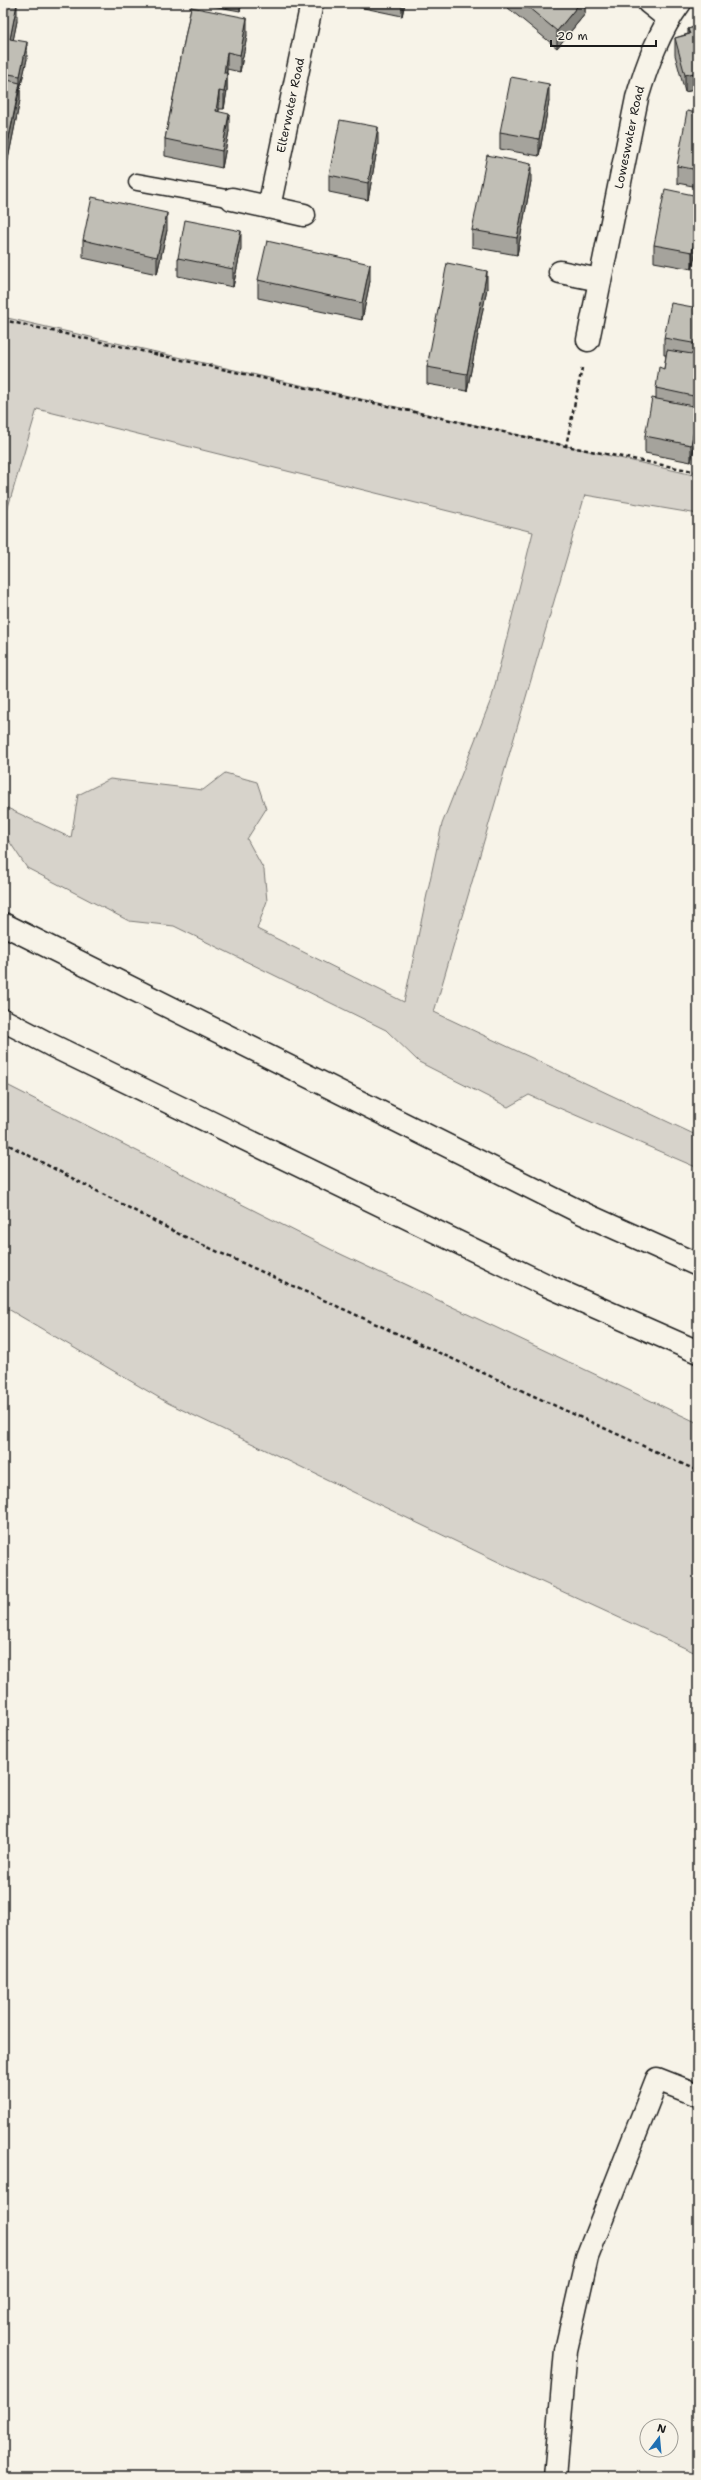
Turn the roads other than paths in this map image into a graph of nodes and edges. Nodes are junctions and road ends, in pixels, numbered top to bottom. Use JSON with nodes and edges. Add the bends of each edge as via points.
{"nodes":[{"id":1,"x":312,"y":3,"type":"edge"},
{"id":2,"x":650,"y":3,"type":"edge"},
{"id":3,"x":674,"y":11,"type":"edge"},
{"id":4,"x":137,"y":182,"type":"dead end"},
{"id":5,"x":232,"y":199,"type":"joint"},
{"id":6,"x":269,"y":208,"type":"junction"},
{"id":7,"x":304,"y":215,"type":"dead end"},
{"id":8,"x":560,"y":272,"type":"dead end"},
{"id":9,"x":600,"y":280,"type":"junction"},
{"id":10,"x":588,"y":340,"type":"road end"},
{"id":11,"x":3,"y":924,"type":"edge"},
{"id":12,"x":3,"y":1020,"type":"edge"},
{"id":13,"x":698,"y":1265,"type":"edge"},
{"id":14,"x":698,"y":1352,"type":"edge"},
{"id":15,"x":698,"y":2095,"type":"edge"},
{"id":16,"x":555,"y":2477,"type":"edge"}],
"edges":[{"from":1,"to":6,"type":"main road","name":"Elterwater Road"},
{"from":2,"to":3,"type":"main road"},
{"from":3,"to":9,"type":"main road","name":"Loweswater Road","via":[[647,65],[637,98]]},
{"from":4,"to":5,"type":"lane"},
{"from":5,"to":6,"type":"main road"},
{"from":6,"to":7,"type":"main road"},
{"from":8,"to":9,"type":"main road"},
{"from":9,"to":10,"type":"main road","name":"Loweswater Road"},
{"from":11,"to":13,"type":"main road","via":[[580,1212]]},
{"from":12,"to":14,"type":"main road","via":[[50,1046],[546,1285]]},
{"from":15,"to":16,"type":"main road","via":[[657,2079],[587,2257],[566,2350]]}]}
